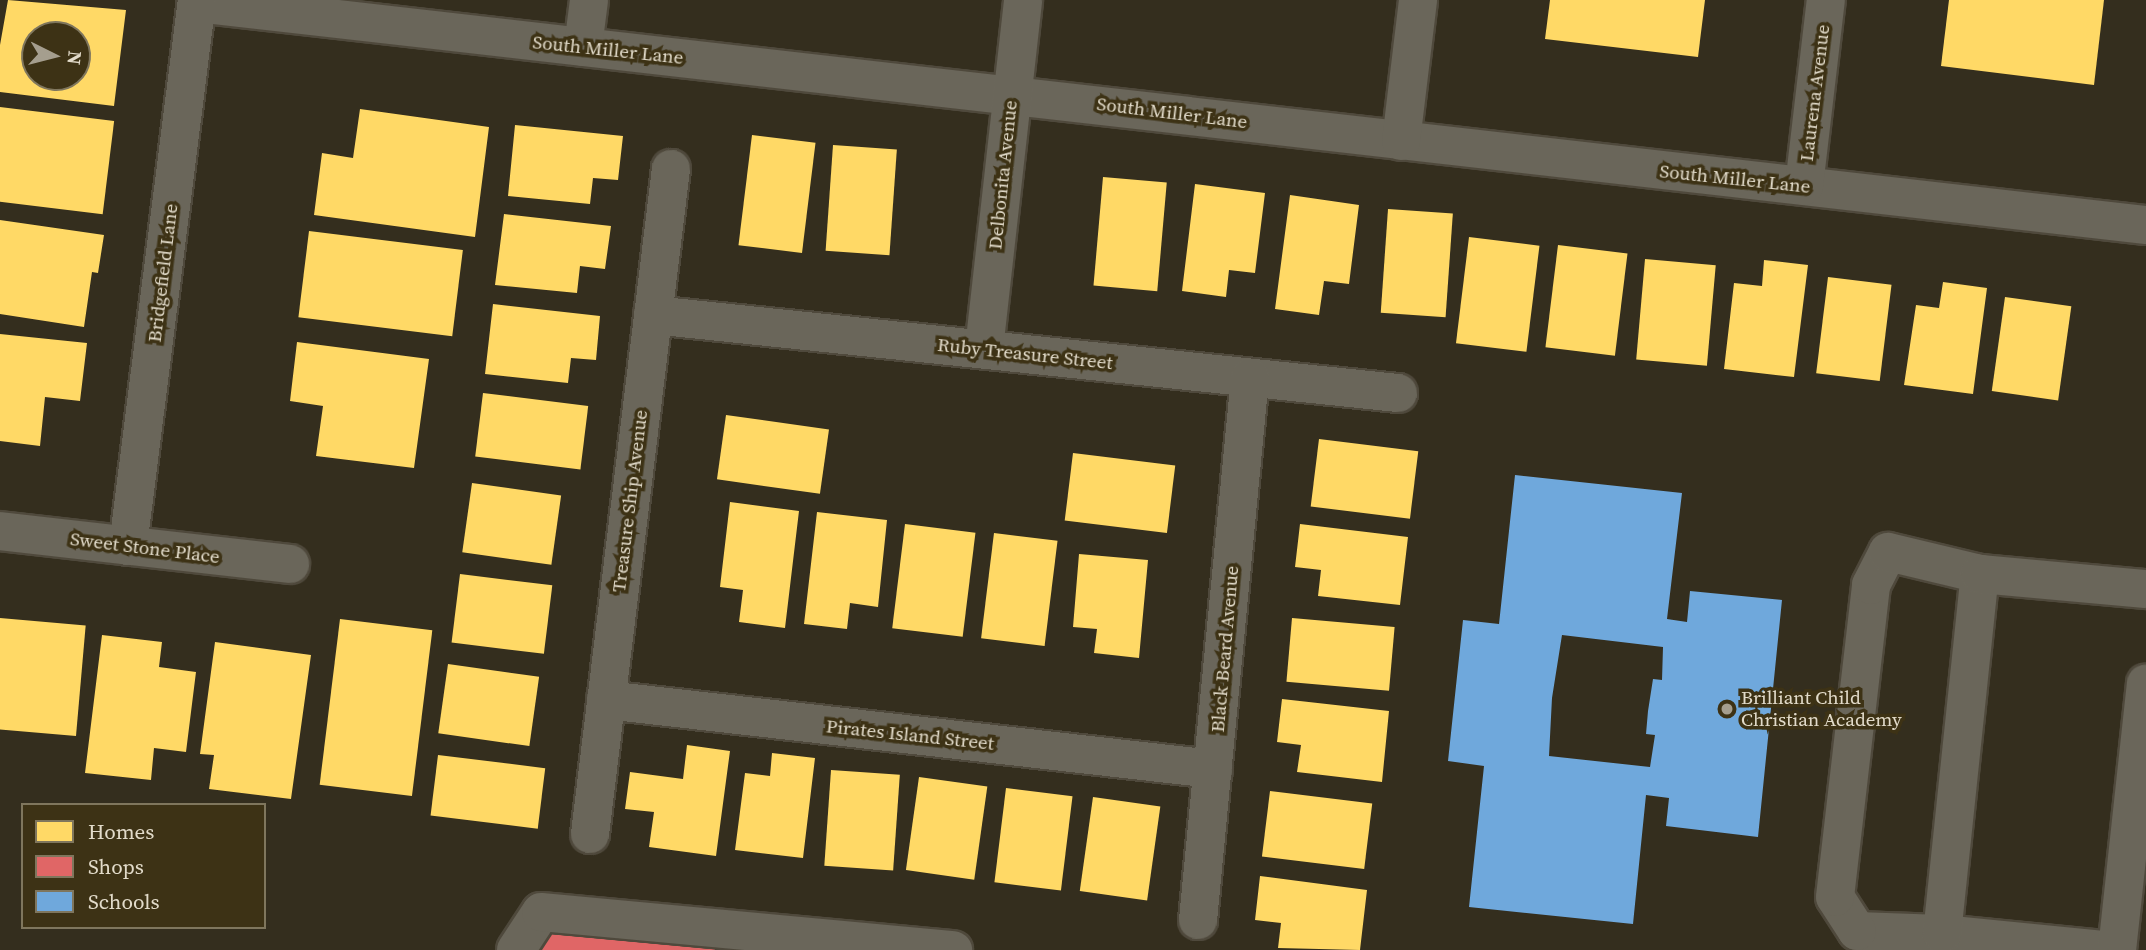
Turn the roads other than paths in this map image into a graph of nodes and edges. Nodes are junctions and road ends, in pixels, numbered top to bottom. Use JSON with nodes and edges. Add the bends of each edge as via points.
{"nodes":[{"id":1,"x":589,"y":0,"type":"edge"},
{"id":2,"x":1023,"y":0,"type":"edge"},
{"id":3,"x":1418,"y":0,"type":"edge"},
{"id":4,"x":1826,"y":0,"type":"edge"},
{"id":5,"x":197,"y":1,"type":"edge"},
{"id":6,"x":583,"y":47,"type":"junction"},
{"id":7,"x":1012,"y":94,"type":"junction"},
{"id":8,"x":1401,"y":141,"type":"junction"},
{"id":9,"x":671,"y":169,"type":"dead end"},
{"id":10,"x":1804,"y":187,"type":"junction"},
{"id":11,"x":2146,"y":225,"type":"edge"},
{"id":12,"x":653,"y":315,"type":"junction"},
{"id":13,"x":984,"y":349,"type":"junction"},
{"id":14,"x":1250,"y":377,"type":"junction"},
{"id":15,"x":1398,"y":393,"type":"dead end"},
{"id":16,"x":0,"y":531,"type":"edge"},
{"id":17,"x":128,"y":546,"type":"junction"},
{"id":18,"x":290,"y":564,"type":"dead end"},
{"id":19,"x":1980,"y":574,"type":"junction"},
{"id":20,"x":2146,"y":589,"type":"edge"},
{"id":21,"x":2146,"y":684,"type":"edge"},
{"id":22,"x":606,"y":700,"type":"junction"},
{"id":23,"x":1213,"y":769,"type":"junction"},
{"id":24,"x":590,"y":834,"type":"dead end"},
{"id":25,"x":1198,"y":920,"type":"dead end"},
{"id":26,"x":1942,"y":934,"type":"junction"},
{"id":27,"x":516,"y":950,"type":"edge"},
{"id":28,"x":953,"y":950,"type":"edge"},
{"id":29,"x":2103,"y":950,"type":"edge"},
{"id":30,"x":2117,"y":950,"type":"edge"}],
"edges":[{"from":1,"to":6,"type":"street"},
{"from":2,"to":7,"type":"street","name":"Delbonita Avenue"},
{"from":3,"to":8,"type":"street"},
{"from":4,"to":10,"type":"street","name":"Laurena Avenue"},
{"from":5,"to":6,"type":"street","name":"South Miller Lane"},
{"from":5,"to":17,"type":"street","name":"Bridgefield Lane"},
{"from":6,"to":7,"type":"street","name":"South Miller Lane"},
{"from":7,"to":8,"type":"street","name":"South Miller Lane"},
{"from":7,"to":13,"type":"street","name":"Delbonita Avenue"},
{"from":8,"to":10,"type":"street","name":"South Miller Lane"},
{"from":9,"to":12,"type":"street","name":"Treasure Ship Avenue"},
{"from":10,"to":11,"type":"street","name":"South Miller Lane"},
{"from":12,"to":13,"type":"street","name":"Ruby Treasure Street"},
{"from":12,"to":22,"type":"street","name":"Treasure Ship Avenue"},
{"from":13,"to":14,"type":"street","name":"Ruby Treasure Street"},
{"from":14,"to":15,"type":"street","name":"Ruby Treasure Street"},
{"from":14,"to":23,"type":"street","name":"Black Beard Avenue"},
{"from":16,"to":17,"type":"street","name":"Sweet Stone Place"},
{"from":17,"to":18,"type":"street","name":"Sweet Stone Place"},
{"from":19,"to":20,"type":"street"},
{"from":19,"to":26,"type":"street"},
{"from":19,"to":26,"type":"street","via":[[1888,552],[1871,585],[1835,897],[1857,931]]},
{"from":21,"to":30,"type":"street"},
{"from":22,"to":23,"type":"street","name":"Pirates Island Street"},
{"from":22,"to":24,"type":"street","name":"Treasure Ship Avenue"},
{"from":23,"to":25,"type":"street","name":"Black Beard Avenue"},
{"from":26,"to":29,"type":"street"},
{"from":27,"to":28,"type":"street","via":[[541,912]]}]}
